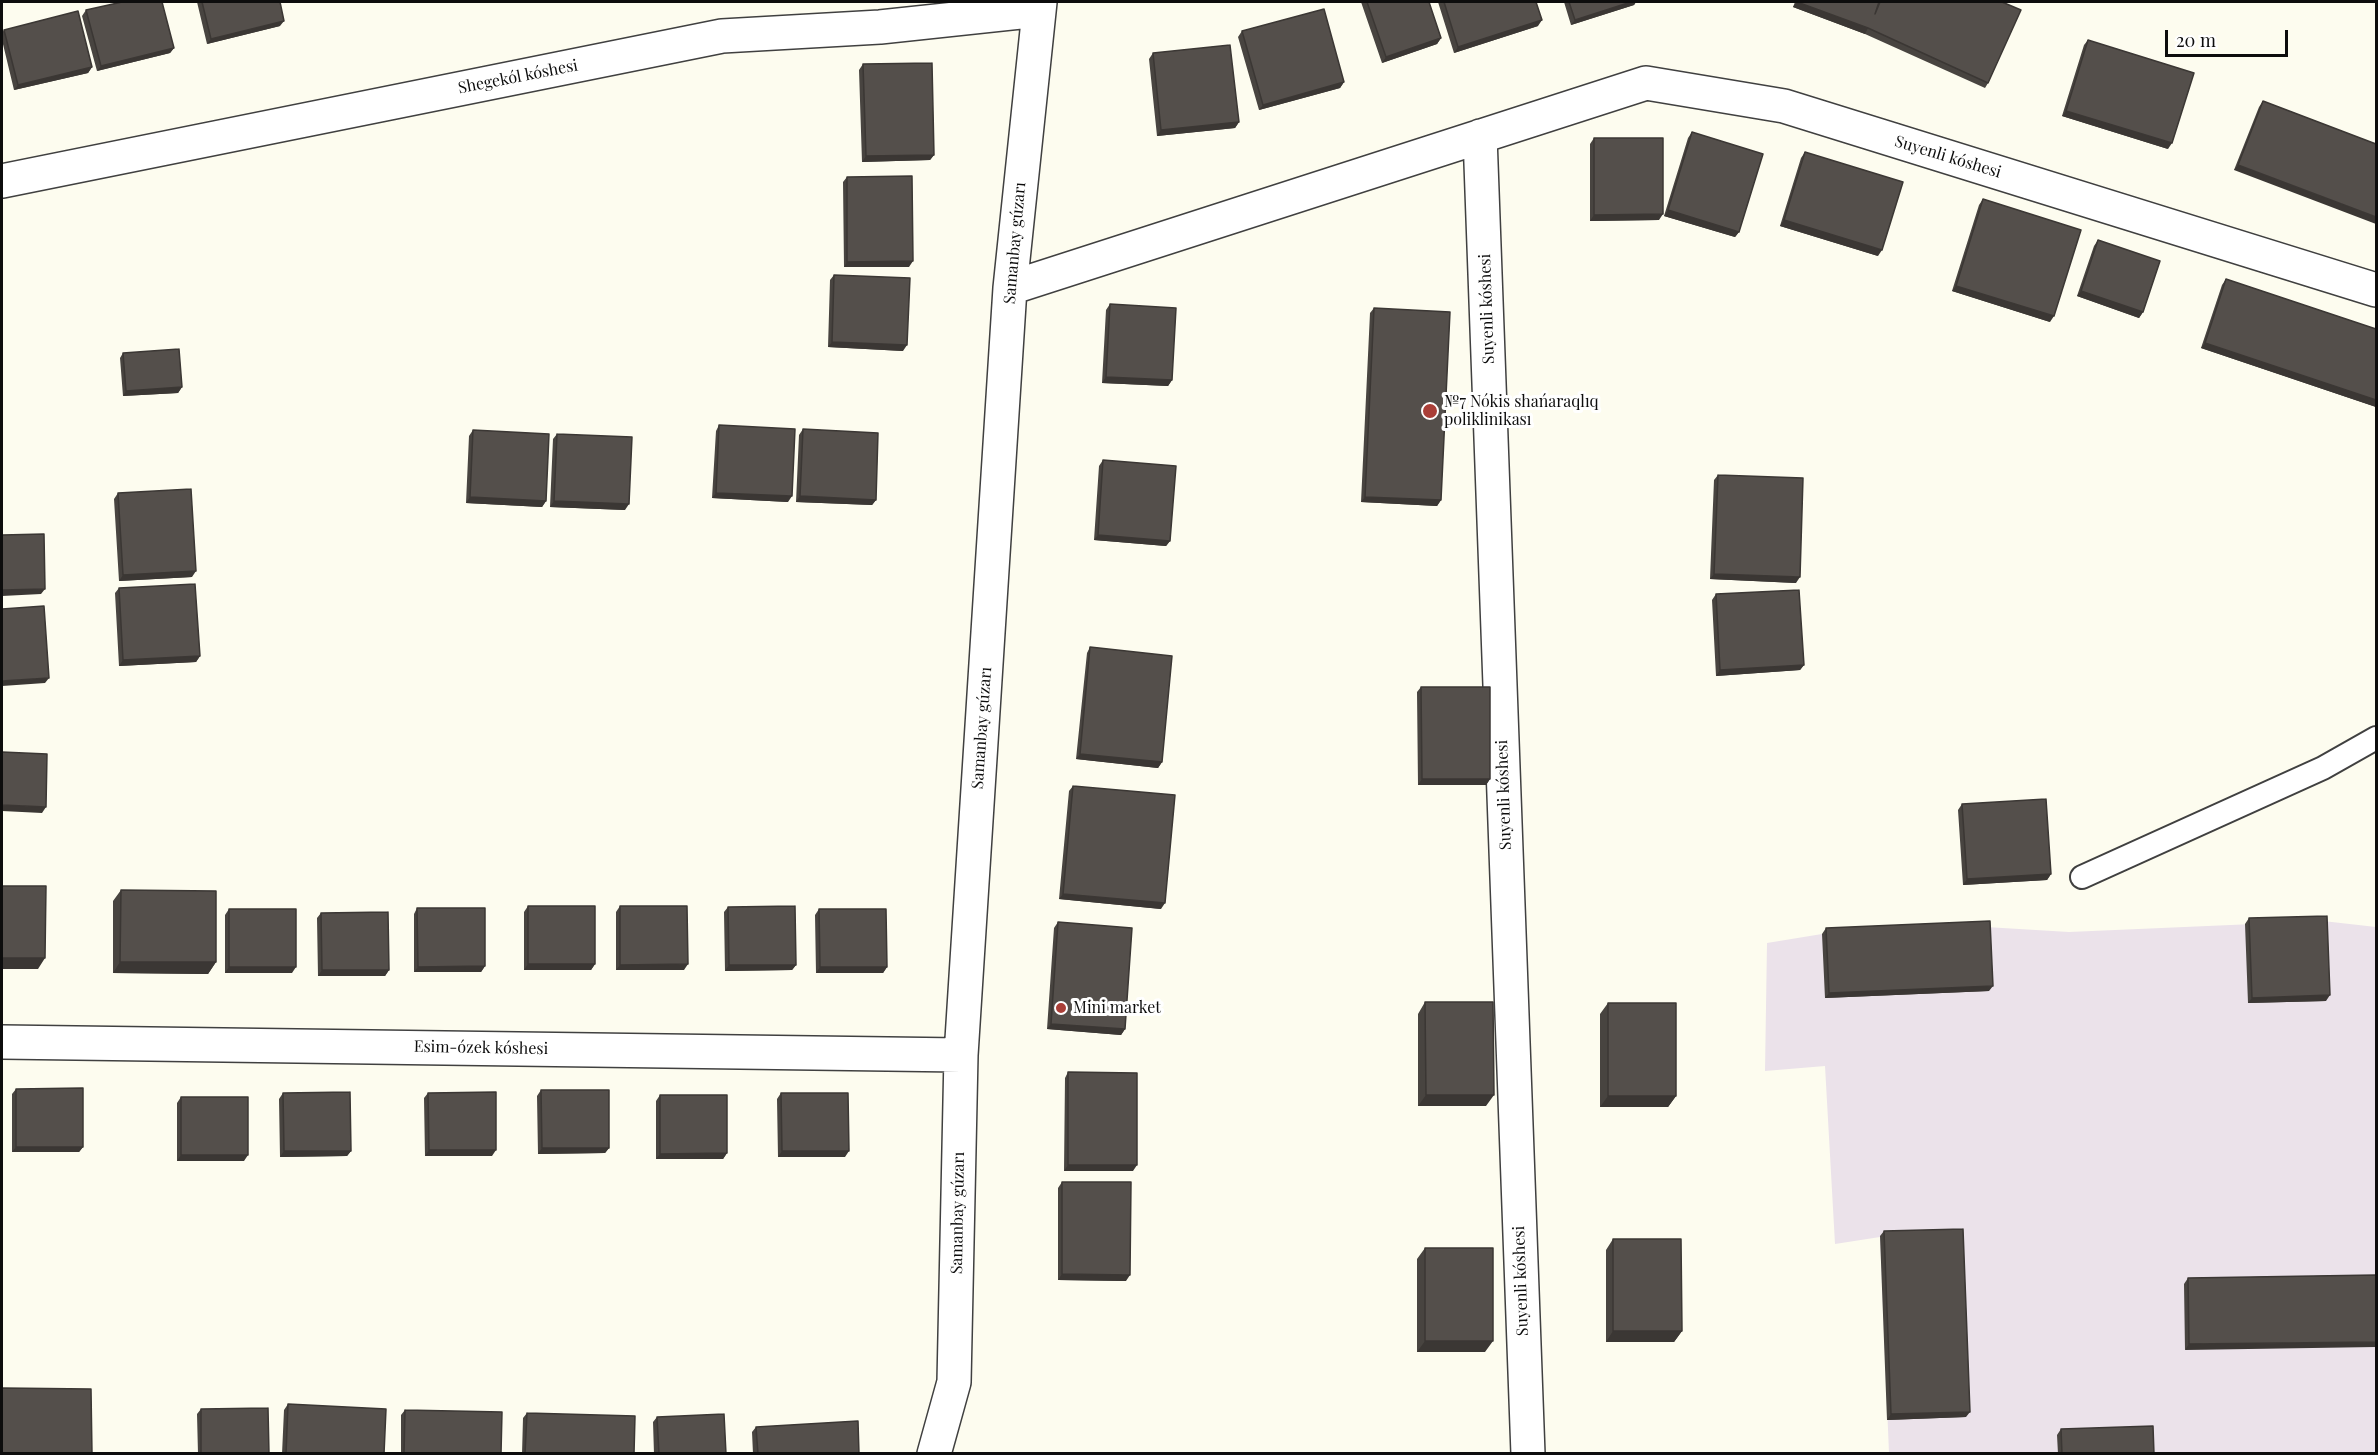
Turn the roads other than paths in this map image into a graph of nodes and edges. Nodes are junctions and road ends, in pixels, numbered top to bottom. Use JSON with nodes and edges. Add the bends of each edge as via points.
{"nodes":[{"id":1,"x":1039,"y":6,"type":"edge"},
{"id":2,"x":1480,"y":136,"type":"junction"},
{"id":3,"x":2,"y":182,"type":"edge"},
{"id":4,"x":1010,"y":288,"type":"junction"},
{"id":5,"x":2376,"y":290,"type":"edge"},
{"id":6,"x":2376,"y":738,"type":"edge"},
{"id":7,"x":2082,"y":877,"type":"dead end"},
{"id":8,"x":2,"y":1042,"type":"edge"},
{"id":9,"x":961,"y":1054,"type":"junction"},
{"id":10,"x":934,"y":1454,"type":"edge"},
{"id":11,"x":1528,"y":1454,"type":"edge"}],
"edges":[{"from":1,"to":3,"type":"street","name":"Shegekól kóshesi","via":[[880,27],[722,36]]},
{"from":1,"to":4,"type":"street","name":"Samanbay gúzarı"},
{"from":2,"to":4,"type":"street","name":"Suyenli kóshesi"},
{"from":2,"to":5,"type":"street","name":"Suyenli kóshesi","via":[[1646,83],[1784,106]]},
{"from":2,"to":11,"type":"street","name":"Suyenli kóshesi"},
{"from":4,"to":9,"type":"street","name":"Samanbay gúzarı"},
{"from":6,"to":7,"type":"lane","via":[[2323,768]]},
{"from":8,"to":9,"type":"street","name":"Esim-ózek kóshesi"},
{"from":9,"to":10,"type":"street","name":"Samanbay gúzarı","via":[[954,1382]]}]}
